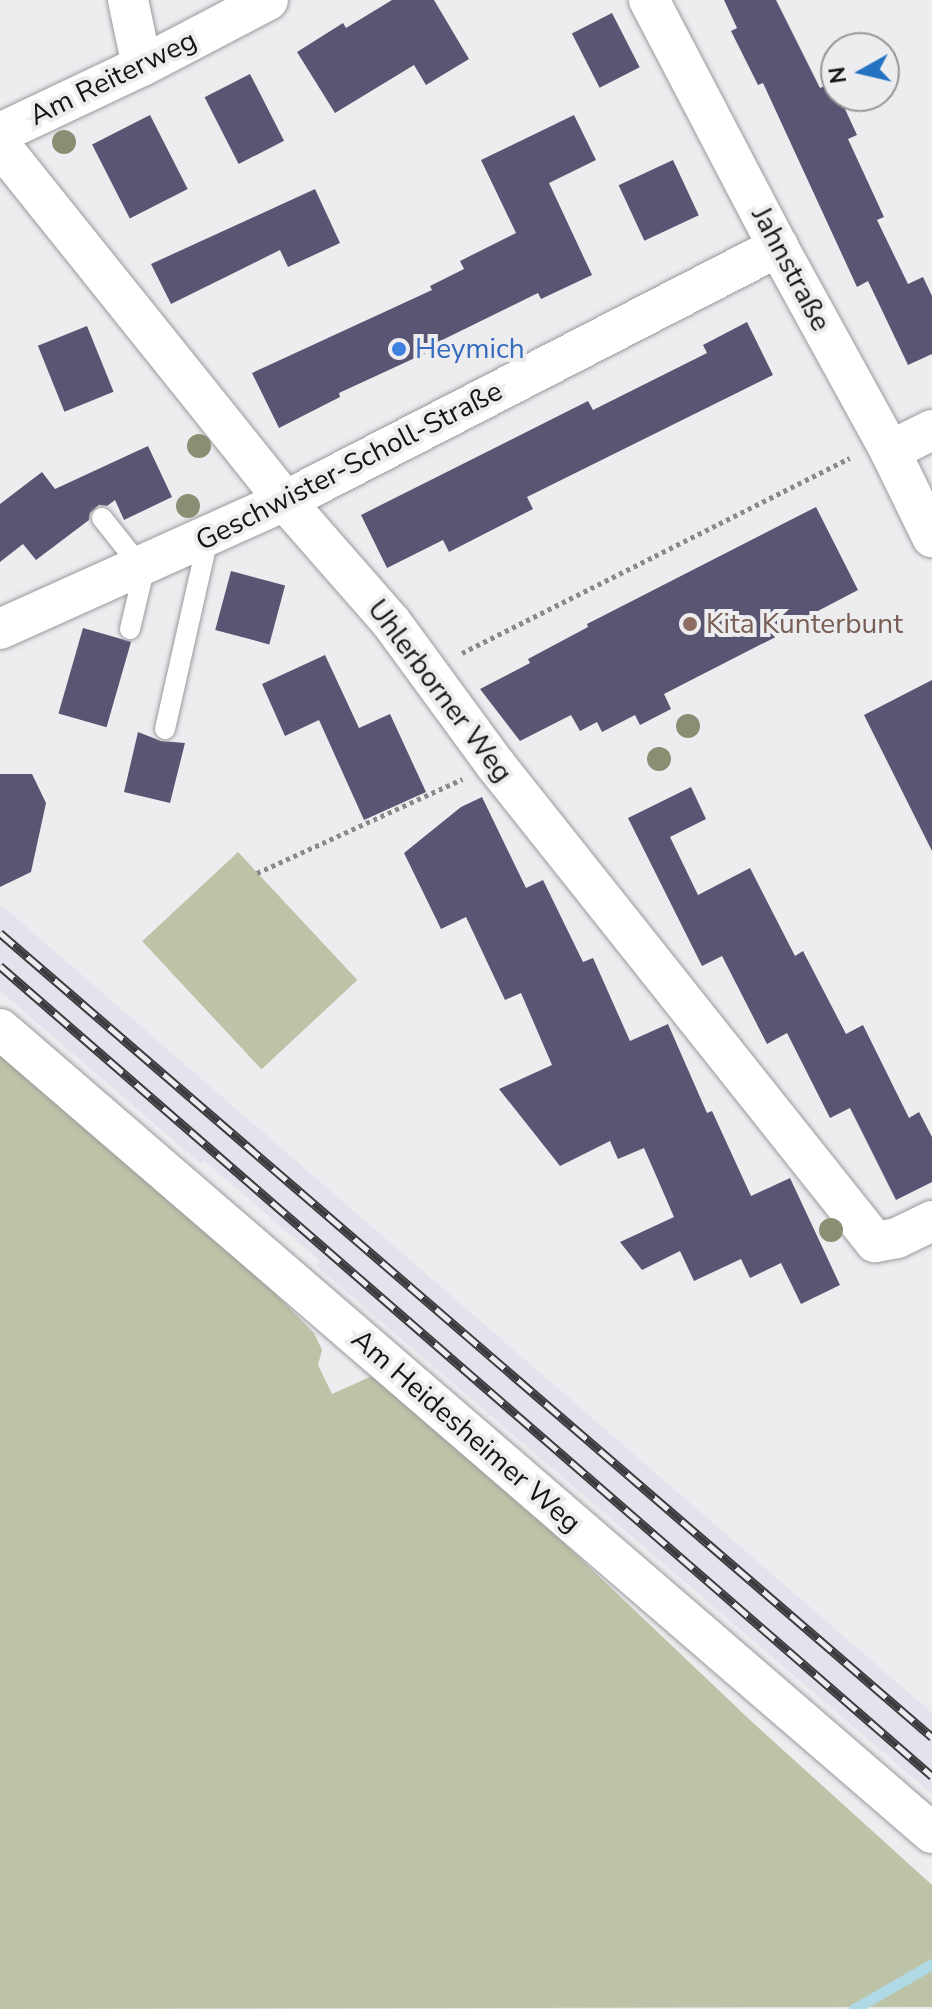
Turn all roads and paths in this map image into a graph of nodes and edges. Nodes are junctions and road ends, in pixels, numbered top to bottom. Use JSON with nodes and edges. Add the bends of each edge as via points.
{"nodes":[{"id":1,"x":128,"y":0,"type":"edge"},
{"id":2,"x":268,"y":0,"type":"edge"},
{"id":3,"x":649,"y":0,"type":"edge"},
{"id":4,"x":142,"y":66,"type":"junction"},
{"id":5,"x":0,"y":133,"type":"edge"},
{"id":6,"x":0,"y":145,"type":"edge"},
{"id":7,"x":778,"y":247,"type":"junction"},
{"id":8,"x":932,"y":430,"type":"edge"},
{"id":9,"x":873,"y":453,"type":"junction"},
{"id":10,"x":285,"y":501,"type":"junction"},
{"id":11,"x":102,"y":518,"type":"dead end"},
{"id":12,"x":932,"y":537,"type":"edge"},
{"id":13,"x":208,"y":538,"type":"junction"},
{"id":14,"x":143,"y":566,"type":"junction"},
{"id":15,"x":0,"y":629,"type":"edge"},
{"id":16,"x":130,"y":629,"type":"dead end"},
{"id":17,"x":425,"y":671,"type":"junction"},
{"id":18,"x":165,"y":729,"type":"dead end"},
{"id":19,"x":495,"y":764,"type":"junction"},
{"id":20,"x":257,"y":873,"type":"dead end"},
{"id":21,"x":0,"y":1029,"type":"edge"},
{"id":22,"x":932,"y":1221,"type":"edge"},
{"id":23,"x":932,"y":1833,"type":"edge"}],
"edges":[{"from":1,"to":4,"type":"street"},
{"from":2,"to":4,"type":"street","name":"Am Reiterweg"},
{"from":3,"to":7,"type":"street","name":"Jahnstraße"},
{"from":4,"to":5,"type":"street","name":"Am Reiterweg"},
{"from":6,"to":10,"type":"street","name":"Uhlerborner Weg"},
{"from":7,"to":9,"type":"street","name":"Jahnstraße"},
{"from":7,"to":10,"type":"street","name":"Geschwister-Scholl-Straße"},
{"from":8,"to":9,"type":"street"},
{"from":9,"to":12,"type":"street","name":"Jahnstraße"},
{"from":9,"to":17,"type":"path"},
{"from":10,"to":13,"type":"street","name":"Geschwister-Scholl-Straße"},
{"from":10,"to":17,"type":"street","name":"Uhlerborner Weg","via":[[391,622]]},
{"from":11,"to":14,"type":"lane"},
{"from":13,"to":14,"type":"street","name":"Geschwister-Scholl-Straße"},
{"from":13,"to":18,"type":"lane"},
{"from":14,"to":15,"type":"street","name":"Geschwister-Scholl-Straße"},
{"from":14,"to":16,"type":"lane"},
{"from":17,"to":19,"type":"street","name":"Uhlerborner Weg"},
{"from":19,"to":20,"type":"path"},
{"from":19,"to":22,"type":"street","name":"Uhlerborner Weg","via":[[875,1242]]},
{"from":21,"to":23,"type":"street","name":"Am Heidesheimer Weg"}]}
